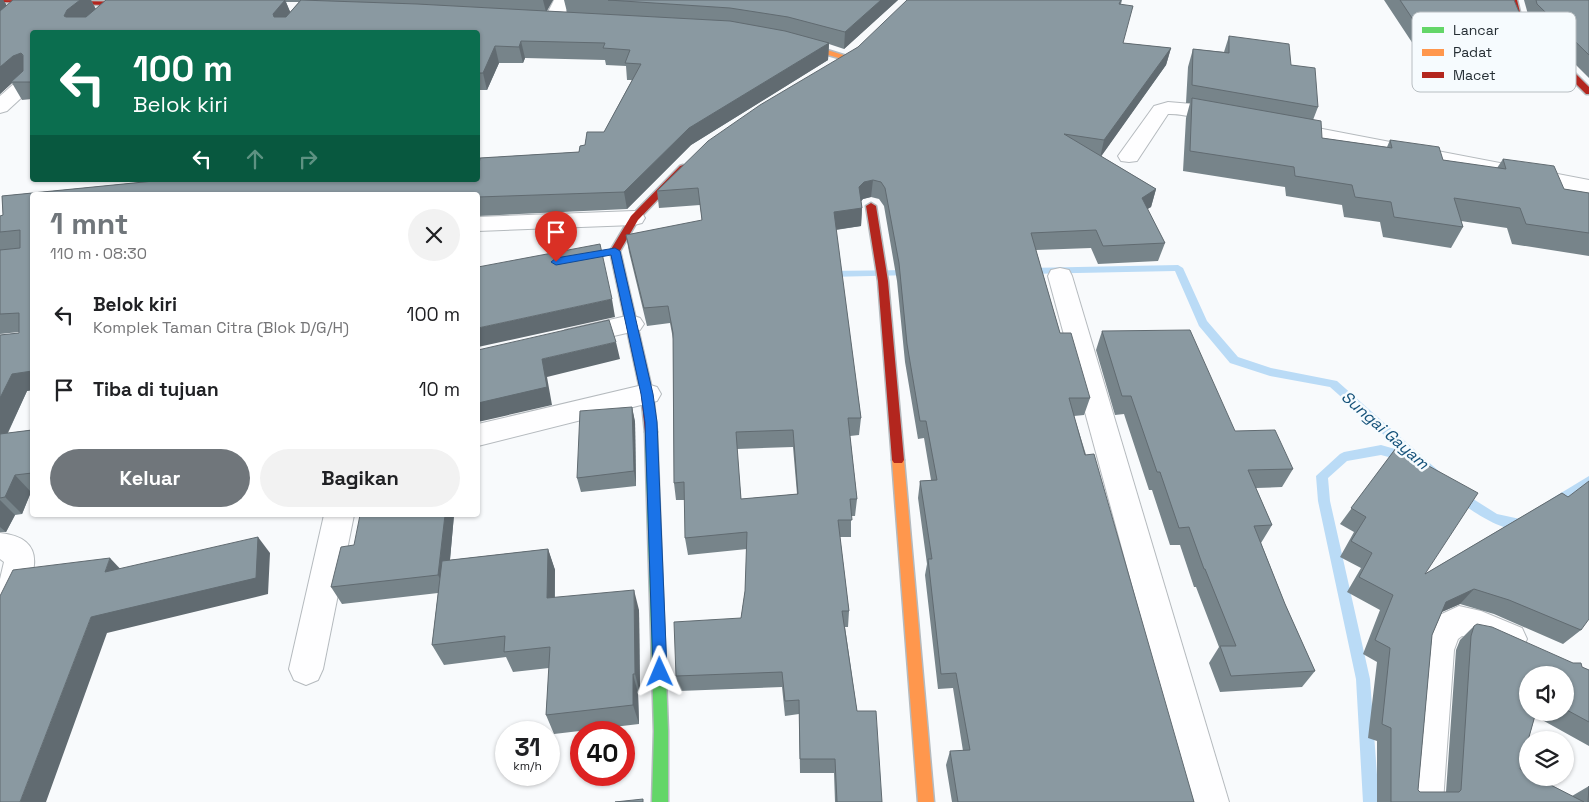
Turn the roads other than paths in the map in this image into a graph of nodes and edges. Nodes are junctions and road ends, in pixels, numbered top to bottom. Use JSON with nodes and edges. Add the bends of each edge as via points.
{"nodes":[{"id":1,"x":0,"y":0,"type":"edge"},
{"id":2,"x":563,"y":0,"type":"edge"},
{"id":3,"x":29,"y":1,"type":"edge"},
{"id":4,"x":119,"y":2,"type":"edge"},
{"id":5,"x":157,"y":5,"type":"edge"},
{"id":6,"x":7,"y":19,"type":"edge"},
{"id":7,"x":553,"y":20,"type":"edge"},
{"id":8,"x":98,"y":21,"type":"edge"},
{"id":9,"x":779,"y":39,"type":"edge"},
{"id":10,"x":833,"y":68,"type":"edge"},
{"id":11,"x":1576,"y":79,"type":"edge"},
{"id":12,"x":30,"y":80,"type":"edge"},
{"id":13,"x":1589,"y":92,"type":"edge"},
{"id":14,"x":0,"y":107,"type":"edge"},
{"id":15,"x":1129,"y":156,"type":"dead end"},
{"id":16,"x":693,"y":159,"type":"edge"},
{"id":17,"x":1589,"y":187,"type":"edge"},
{"id":18,"x":871,"y":206,"type":"dead end"},
{"id":19,"x":480,"y":224,"type":"edge"},
{"id":20,"x":617,"y":239,"type":"junction"},
{"id":21,"x":1060,"y":276,"type":"dead end"},
{"id":22,"x":631,"y":324,"type":"junction"},
{"id":23,"x":554,"y":341,"type":"edge"},
{"id":24,"x":647,"y":394,"type":"junction"},
{"id":25,"x":480,"y":435,"type":"edge"},
{"id":26,"x":339,"y":517,"type":"edge"},
{"id":27,"x":0,"y":546,"type":"edge"},
{"id":28,"x":0,"y":611,"type":"edge"},
{"id":29,"x":1540,"y":653,"type":"edge"},
{"id":30,"x":306,"y":669,"type":"dead end"},
{"id":31,"x":660,"y":802,"type":"edge"},
{"id":32,"x":926,"y":802,"type":"edge"},
{"id":33,"x":1210,"y":802,"type":"edge"},
{"id":34,"x":1424,"y":802,"type":"edge"}],
"edges":[{"from":1,"to":3,"type":"street"},
{"from":2,"to":7,"type":"street"},
{"from":3,"to":4,"type":"street"},
{"from":3,"to":6,"type":"street"},
{"from":4,"to":5,"type":"street"},
{"from":4,"to":8,"type":"street"},
{"from":9,"to":10,"type":"street","via":[[852,55]]},
{"from":11,"to":13,"type":"street"},
{"from":12,"to":14,"type":"street"},
{"from":15,"to":17,"type":"street","via":[[1160,110],[1166,108]]},
{"from":16,"to":20,"type":"street"},
{"from":18,"to":32,"type":"street","via":[[883,281]]},
{"from":19,"to":20,"type":"street","via":[[607,217]]},
{"from":20,"to":22,"type":"street"},
{"from":21,"to":33,"type":"street"},
{"from":22,"to":23,"type":"street"},
{"from":22,"to":24,"type":"street"},
{"from":24,"to":25,"type":"street"},
{"from":24,"to":31,"type":"street","via":[[656,536]]},
{"from":26,"to":30,"type":"street"},
{"from":27,"to":28,"type":"street","via":[[9,547],[20,558],[16,580]]},
{"from":29,"to":34,"type":"street","via":[[1481,626],[1459,621],[1445,629],[1437,650]]}]}
